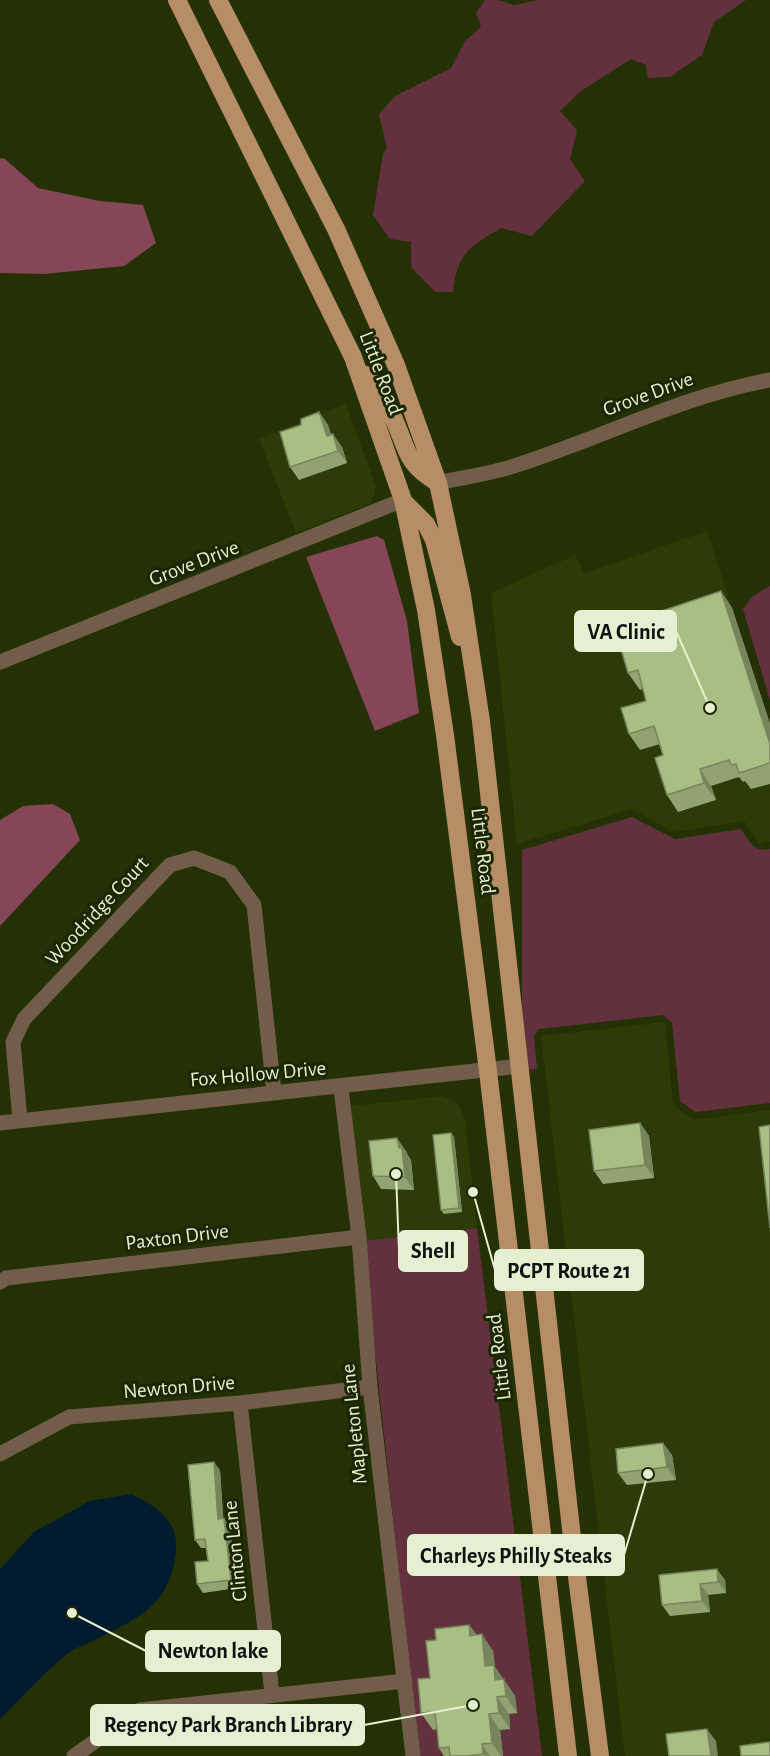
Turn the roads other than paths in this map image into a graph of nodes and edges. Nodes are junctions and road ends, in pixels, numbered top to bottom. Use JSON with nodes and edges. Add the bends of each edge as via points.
{"nodes":[{"id":1,"x":177,"y":0,"type":"edge"},
{"id":2,"x":218,"y":0,"type":"edge"},
{"id":3,"x":353,"y":357,"type":"junction"},
{"id":4,"x":770,"y":380,"type":"edge"},
{"id":5,"x":438,"y":483,"type":"junction"},
{"id":6,"x":403,"y":500,"type":"junction"},
{"id":7,"x":472,"y":659,"type":"junction"},
{"id":8,"x":0,"y":662,"type":"edge"},
{"id":9,"x":520,"y":1066,"type":"junction"},
{"id":10,"x":488,"y":1071,"type":"junction"},
{"id":11,"x":341,"y":1088,"type":"junction"},
{"id":12,"x":274,"y":1092,"type":"junction"},
{"id":13,"x":20,"y":1120,"type":"junction"},
{"id":14,"x":0,"y":1124,"type":"edge"},
{"id":15,"x":359,"y":1237,"type":"junction"},
{"id":16,"x":0,"y":1281,"type":"edge"},
{"id":17,"x":370,"y":1388,"type":"junction"},
{"id":18,"x":240,"y":1403,"type":"junction"},
{"id":19,"x":0,"y":1454,"type":"edge"},
{"id":20,"x":405,"y":1681,"type":"junction"},
{"id":21,"x":272,"y":1694,"type":"junction"},
{"id":22,"x":74,"y":1756,"type":"edge"},
{"id":23,"x":413,"y":1756,"type":"edge"},
{"id":24,"x":568,"y":1756,"type":"edge"},
{"id":25,"x":600,"y":1756,"type":"edge"}],
"edges":[{"from":1,"to":3,"type":"main road","name":"Little Road"},
{"from":2,"to":5,"type":"main road","name":"Little Road","via":[[336,229],[396,365]]},
{"from":3,"to":5,"type":"main road","via":[[387,407],[415,467]]},
{"from":3,"to":6,"type":"main road","name":"Little Road"},
{"from":4,"to":5,"type":"street","name":"Grove Drive","via":[[732,387],[681,404],[513,467]]},
{"from":5,"to":7,"type":"main road","name":"Little Road"},
{"from":6,"to":7,"type":"main road","via":[[426,524],[434,540],[458,633]]},
{"from":6,"to":8,"type":"street","name":"Grove Drive"},
{"from":6,"to":10,"type":"main road","name":"Little Road","via":[[433,655]]},
{"from":7,"to":9,"type":"main road","name":"Little Road"},
{"from":9,"to":10,"type":"street","name":"Fox Hollow Drive"},
{"from":9,"to":25,"type":"main road","name":"Little Road"},
{"from":10,"to":11,"type":"street","name":"Fox Hollow Drive"},
{"from":10,"to":24,"type":"main road","name":"Little Road"},
{"from":11,"to":12,"type":"street","name":"Fox Hollow Drive"},
{"from":11,"to":15,"type":"street","name":"Mapleton Lane"},
{"from":12,"to":13,"type":"street","name":"Fox Hollow Drive"},
{"from":12,"to":13,"type":"street","name":"Woodridge Court","via":[[254,905],[230,872],[194,858],[170,865],[24,1019],[13,1042]]},
{"from":13,"to":14,"type":"street","name":"Fox Hollow Drive"},
{"from":15,"to":16,"type":"street","name":"Paxton Drive"},
{"from":15,"to":17,"type":"street","name":"Mapleton Lane"},
{"from":17,"to":18,"type":"street","name":"Newton Drive"},
{"from":17,"to":20,"type":"street","name":"Mapleton Lane"},
{"from":18,"to":19,"type":"street","name":"Newton Drive","via":[[69,1417]]},
{"from":18,"to":21,"type":"street","name":"Clinton Lane"},
{"from":20,"to":21,"type":"street"},
{"from":20,"to":23,"type":"street","name":"Mapleton Lane"},
{"from":21,"to":22,"type":"street","via":[[140,1710]]}]}
